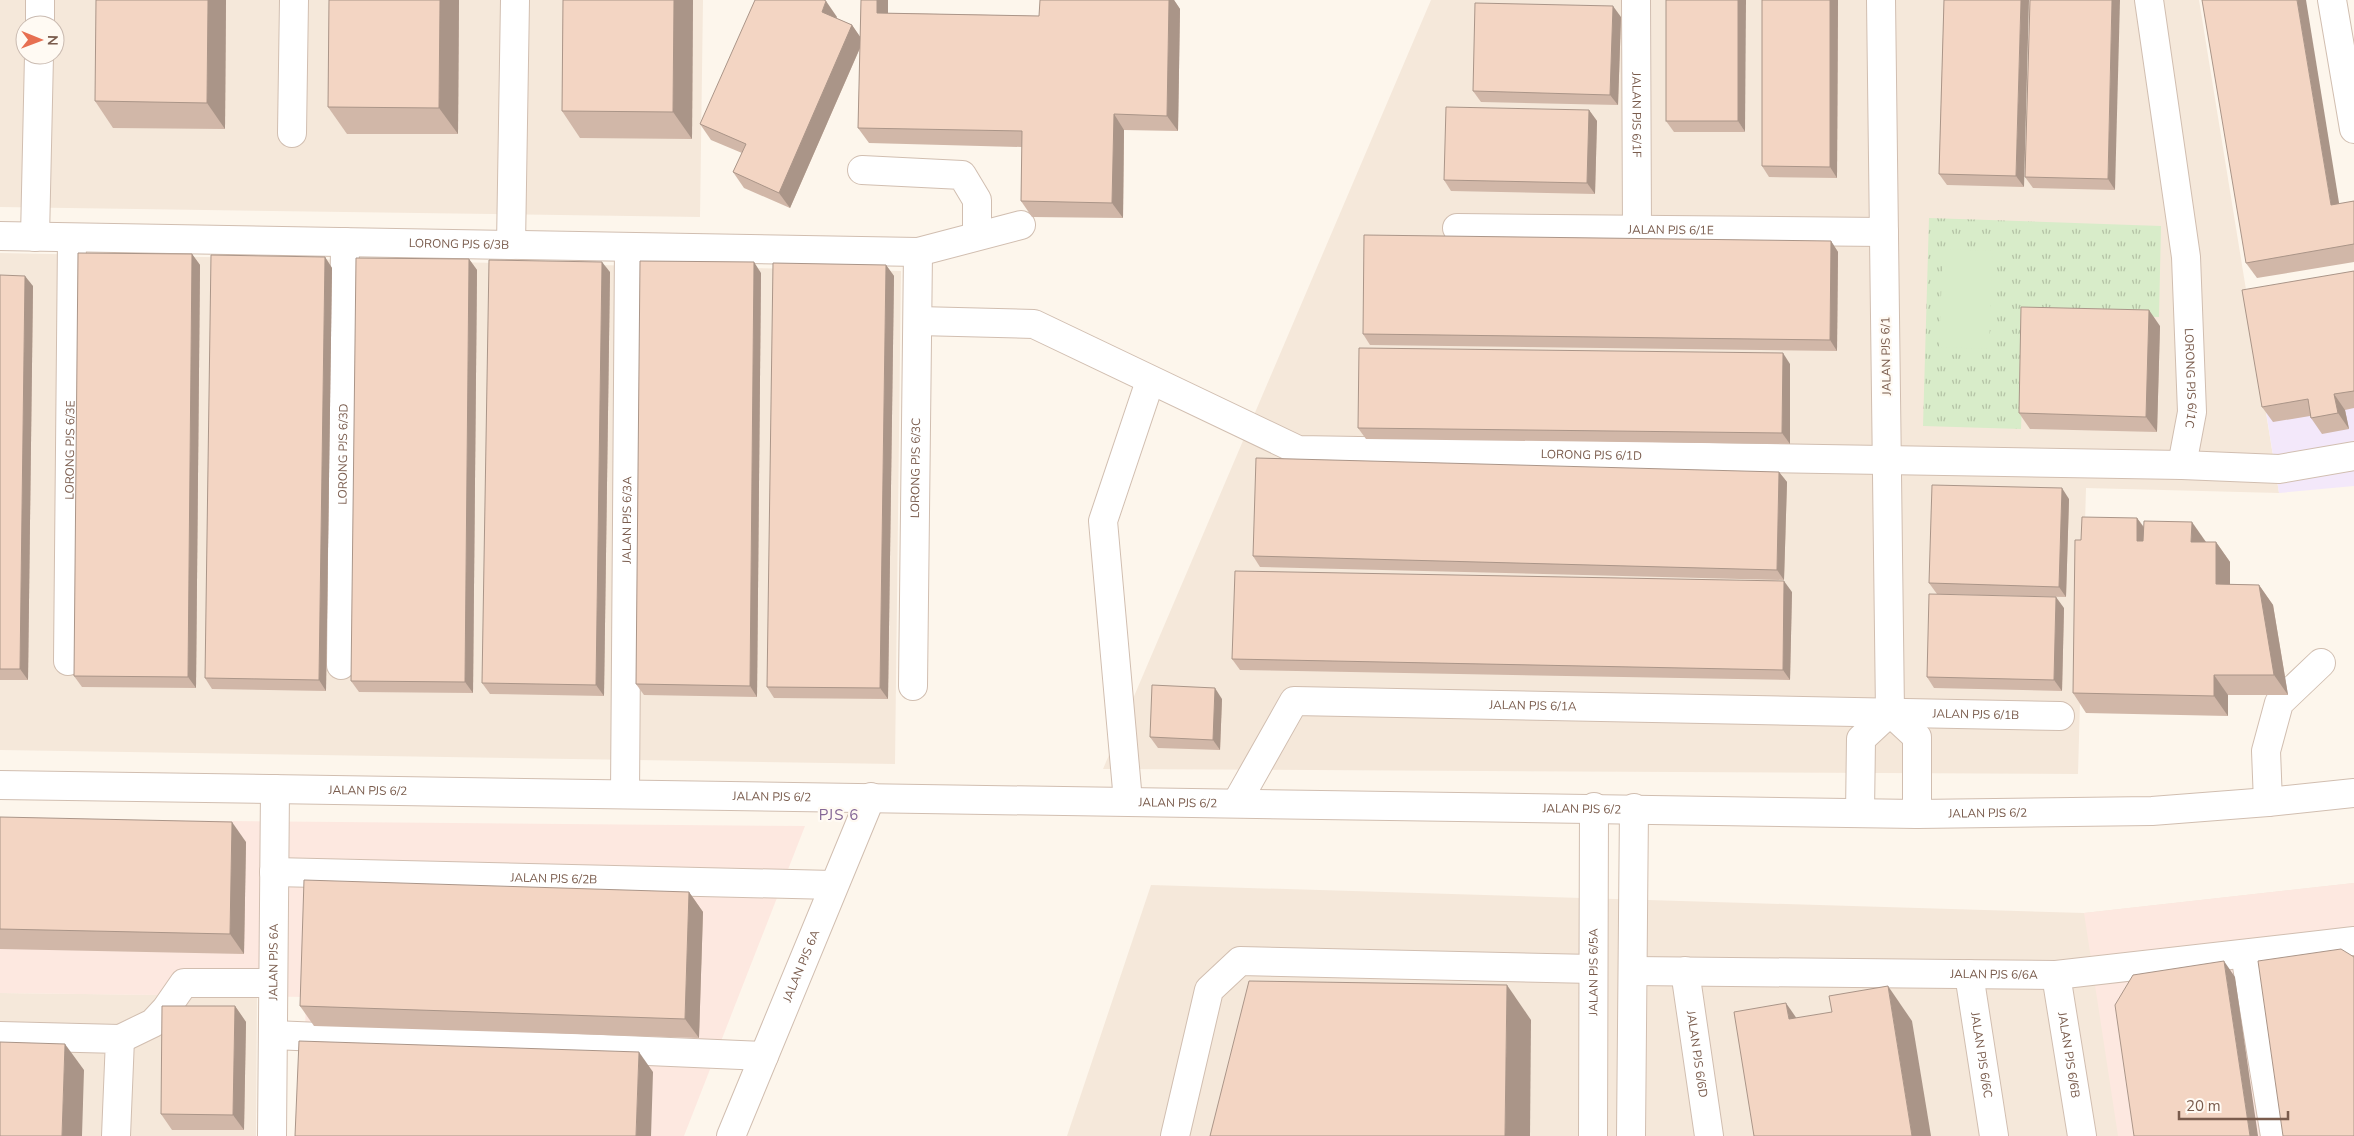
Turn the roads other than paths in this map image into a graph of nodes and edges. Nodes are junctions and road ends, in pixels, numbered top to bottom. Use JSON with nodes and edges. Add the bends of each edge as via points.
{"nodes":[{"id":1,"x":40,"y":0,"type":"edge"},
{"id":2,"x":294,"y":0,"type":"edge"},
{"id":3,"x":515,"y":0,"type":"edge"},
{"id":4,"x":1636,"y":0,"type":"edge"},
{"id":5,"x":1881,"y":0,"type":"edge"},
{"id":6,"x":2149,"y":0,"type":"edge"},
{"id":7,"x":2332,"y":0,"type":"edge"},
{"id":8,"x":40,"y":15,"type":"edge"},
{"id":9,"x":39,"y":65,"type":"edge"},
{"id":10,"x":2354,"y":129,"type":"edge"},
{"id":11,"x":292,"y":133,"type":"dead end"},
{"id":12,"x":862,"y":170,"type":"dead end"},
{"id":13,"x":1021,"y":225,"type":"edge"},
{"id":14,"x":1457,"y":228,"type":"dead end"},
{"id":15,"x":1637,"y":230,"type":"junction"},
{"id":16,"x":1884,"y":232,"type":"junction"},
{"id":17,"x":977,"y":235,"type":"junction"},
{"id":18,"x":0,"y":236,"type":"edge"},
{"id":19,"x":36,"y":236,"type":"junction"},
{"id":20,"x":72,"y":239,"type":"junction"},
{"id":21,"x":345,"y":242,"type":"junction"},
{"id":22,"x":511,"y":245,"type":"junction"},
{"id":23,"x":629,"y":247,"type":"junction"},
{"id":24,"x":918,"y":252,"type":"junction"},
{"id":25,"x":918,"y":321,"type":"junction"},
{"id":26,"x":1150,"y":380,"type":"junction"},
{"id":27,"x":2354,"y":456,"type":"edge"},
{"id":28,"x":1887,"y":460,"type":"junction"},
{"id":29,"x":2182,"y":465,"type":"junction"},
{"id":30,"x":68,"y":660,"type":"dead end"},
{"id":31,"x":2321,"y":663,"type":"dead end"},
{"id":32,"x":341,"y":665,"type":"dead end"},
{"id":33,"x":912,"y":686,"type":"dead end"},
{"id":34,"x":1890,"y":712,"type":"junction"},
{"id":35,"x":2060,"y":716,"type":"dead end"},
{"id":36,"x":0,"y":785,"type":"edge"},
{"id":37,"x":275,"y":789,"type":"junction"},
{"id":38,"x":2354,"y":793,"type":"edge"},
{"id":39,"x":625,"y":794,"type":"junction"},
{"id":40,"x":871,"y":797,"type":"junction"},
{"id":41,"x":1128,"y":801,"type":"junction"},
{"id":42,"x":1236,"y":802,"type":"junction"},
{"id":43,"x":2268,"y":802,"type":"junction"},
{"id":44,"x":1594,"y":808,"type":"junction"},
{"id":45,"x":1634,"y":808,"type":"junction"},
{"id":46,"x":1860,"y":813,"type":"junction"},
{"id":47,"x":1917,"y":814,"type":"junction"},
{"id":48,"x":274,"y":872,"type":"junction"},
{"id":49,"x":833,"y":885,"type":"junction"},
{"id":50,"x":2354,"y":941,"type":"edge"},
{"id":51,"x":2245,"y":954,"type":"junction"},
{"id":52,"x":1593,"y":969,"type":"junction"},
{"id":53,"x":1633,"y":970,"type":"junction"},
{"id":54,"x":1685,"y":971,"type":"junction"},
{"id":55,"x":1969,"y":974,"type":"junction"},
{"id":56,"x":2056,"y":975,"type":"junction"},
{"id":57,"x":273,"y":983,"type":"junction"},
{"id":58,"x":273,"y":1035,"type":"junction"},
{"id":59,"x":0,"y":1036,"type":"edge"},
{"id":60,"x":120,"y":1038,"type":"junction"},
{"id":61,"x":764,"y":1056,"type":"junction"},
{"id":62,"x":116,"y":1136,"type":"edge"},
{"id":63,"x":272,"y":1136,"type":"edge"},
{"id":64,"x":731,"y":1136,"type":"edge"},
{"id":65,"x":1175,"y":1136,"type":"edge"},
{"id":66,"x":1593,"y":1136,"type":"edge"},
{"id":67,"x":1631,"y":1136,"type":"edge"},
{"id":68,"x":1710,"y":1136,"type":"edge"},
{"id":69,"x":1994,"y":1136,"type":"edge"},
{"id":70,"x":2082,"y":1136,"type":"edge"},
{"id":71,"x":2275,"y":1136,"type":"edge"}],
"edges":[{"from":1,"to":8,"type":"street"},
{"from":2,"to":11,"type":"street"},
{"from":3,"to":22,"type":"street"},
{"from":4,"to":15,"type":"street","name":"JALAN PJS 6/1F"},
{"from":5,"to":16,"type":"street","name":"JALAN PJS 6/1"},
{"from":6,"to":29,"type":"street","name":"LORONG PJS 6/1C","via":[[2186,257],[2192,412]]},
{"from":7,"to":10,"type":"street"},
{"from":9,"to":19,"type":"street"},
{"from":12,"to":17,"type":"street","via":[[962,175],[977,200]]},
{"from":13,"to":17,"type":"street","name":"LORONG PJS 6/3B"},
{"from":14,"to":15,"type":"street","name":"JALAN PJS 6/1E"},
{"from":15,"to":16,"type":"street","name":"JALAN PJS 6/1E"},
{"from":16,"to":28,"type":"street","name":"JALAN PJS 6/1"},
{"from":17,"to":24,"type":"street","name":"LORONG PJS 6/3B"},
{"from":18,"to":19,"type":"street","name":"LORONG PJS 6/3B"},
{"from":19,"to":20,"type":"street","name":"LORONG PJS 6/3B"},
{"from":20,"to":21,"type":"street","name":"LORONG PJS 6/3B"},
{"from":20,"to":30,"type":"street","name":"LORONG PJS 6/3E"},
{"from":21,"to":22,"type":"street","name":"LORONG PJS 6/3B"},
{"from":21,"to":32,"type":"street","name":"LORONG PJS 6/3D"},
{"from":22,"to":23,"type":"street","name":"LORONG PJS 6/3B"},
{"from":23,"to":24,"type":"street","name":"LORONG PJS 6/3B"},
{"from":23,"to":39,"type":"street","name":"JALAN PJS 6/3A"},
{"from":24,"to":25,"type":"street","name":"LORONG PJS 6/3C"},
{"from":25,"to":26,"type":"street","via":[[1034,324]]},
{"from":25,"to":33,"type":"street","name":"LORONG PJS 6/3C"},
{"from":26,"to":28,"type":"street","name":"LORONG PJS 6/1D","via":[[1298,450]]},
{"from":26,"to":41,"type":"street","via":[[1103,521]]},
{"from":27,"to":29,"type":"street","via":[[2279,469]]},
{"from":28,"to":29,"type":"street"},
{"from":28,"to":34,"type":"street","name":"JALAN PJS 6/1"},
{"from":31,"to":43,"type":"street","via":[[2279,703],[2266,751]]},
{"from":34,"to":35,"type":"street","name":"JALAN PJS 6/1B"},
{"from":34,"to":42,"type":"street","name":"JALAN PJS 6/1A","via":[[1294,701]]},
{"from":34,"to":46,"type":"street","via":[[1861,739]]},
{"from":34,"to":47,"type":"street","via":[[1917,737]]},
{"from":36,"to":37,"type":"street","name":"JALAN PJS 6/2"},
{"from":37,"to":39,"type":"street","name":"JALAN PJS 6/2"},
{"from":37,"to":48,"type":"street","name":"JALAN PJS 6A"},
{"from":38,"to":43,"type":"street","name":"JALAN PJS 6/2"},
{"from":39,"to":40,"type":"street","name":"JALAN PJS 6/2"},
{"from":40,"to":41,"type":"street","name":"JALAN PJS 6/2"},
{"from":40,"to":49,"type":"street","name":"JALAN PJS 6A"},
{"from":41,"to":42,"type":"street","name":"JALAN PJS 6/2"},
{"from":42,"to":44,"type":"street","name":"JALAN PJS 6/2"},
{"from":43,"to":47,"type":"street","name":"JALAN PJS 6/2","via":[[2152,811]]},
{"from":44,"to":45,"type":"street","name":"JALAN PJS 6/2"},
{"from":44,"to":52,"type":"street","name":"JALAN PJS 6/5A"},
{"from":45,"to":46,"type":"street","name":"JALAN PJS 6/2"},
{"from":45,"to":53,"type":"street"},
{"from":46,"to":47,"type":"street","name":"JALAN PJS 6/2"},
{"from":48,"to":49,"type":"street","name":"JALAN PJS 6/2B"},
{"from":48,"to":57,"type":"street","name":"JALAN PJS 6A"},
{"from":49,"to":61,"type":"street","name":"JALAN PJS 6A"},
{"from":50,"to":51,"type":"street","name":"JALAN PJS 6/6A"},
{"from":51,"to":56,"type":"street","name":"JALAN PJS 6/6A"},
{"from":51,"to":71,"type":"street"},
{"from":52,"to":65,"type":"street","via":[[1240,961],[1209,990]]},
{"from":52,"to":66,"type":"street","name":"JALAN PJS 6/5A"},
{"from":53,"to":54,"type":"street","name":"JALAN PJS 6/6A"},
{"from":53,"to":67,"type":"street"},
{"from":54,"to":55,"type":"street","name":"JALAN PJS 6/6A"},
{"from":54,"to":68,"type":"street","name":"JALAN PJS 6/6D"},
{"from":55,"to":56,"type":"street","name":"JALAN PJS 6/6A"},
{"from":55,"to":69,"type":"street","name":"JALAN PJS 6/6C"},
{"from":56,"to":70,"type":"street","name":"JALAN PJS 6/6B"},
{"from":57,"to":58,"type":"street","name":"JALAN PJS 6A"},
{"from":57,"to":60,"type":"street","via":[[184,983],[153,1023]]},
{"from":58,"to":61,"type":"street"},
{"from":58,"to":63,"type":"street","name":"JALAN PJS 6A"},
{"from":59,"to":60,"type":"street"},
{"from":60,"to":62,"type":"street"},
{"from":61,"to":64,"type":"street","name":"JALAN PJS 6A"}]}
